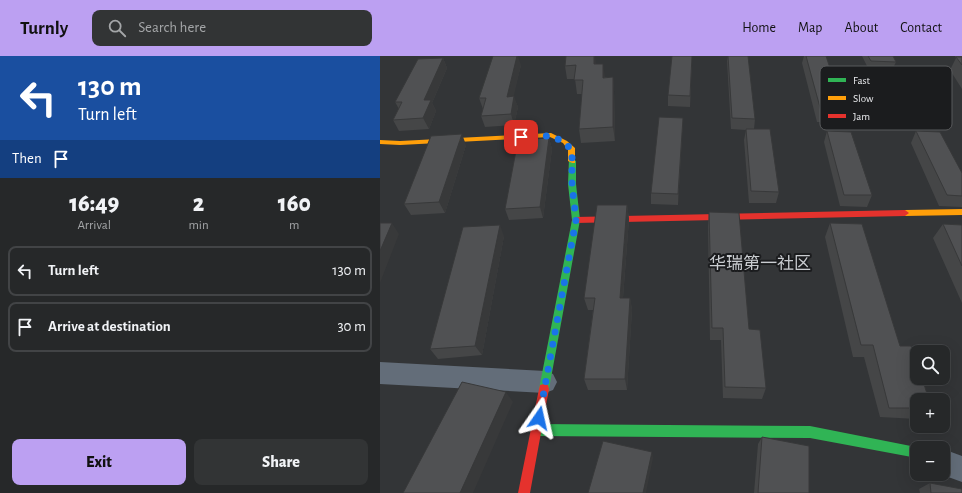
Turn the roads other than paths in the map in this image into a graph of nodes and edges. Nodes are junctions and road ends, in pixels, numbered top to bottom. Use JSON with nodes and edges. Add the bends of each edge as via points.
{"nodes":[{"id":1,"x":380,"y":142,"type":"edge"},
{"id":2,"x":962,"y":212,"type":"edge"},
{"id":3,"x":576,"y":220,"type":"junction"},
{"id":4,"x":380,"y":373,"type":"edge"},
{"id":5,"x":545,"y":382,"type":"junction"},
{"id":6,"x":536,"y":430,"type":"junction"},
{"id":7,"x":910,"y":451,"type":"edge"},
{"id":8,"x":950,"y":465,"type":"edge"},
{"id":9,"x":962,"y":469,"type":"edge"},
{"id":10,"x":524,"y":493,"type":"edge"}],
"edges":[{"from":1,"to":3,"type":"street","via":[[551,136],[565,142],[572,150]]},
{"from":2,"to":3,"type":"street"},
{"from":3,"to":5,"type":"street"},
{"from":4,"to":5,"type":"street"},
{"from":5,"to":6,"type":"street"},
{"from":6,"to":7,"type":"street","via":[[810,432]]},
{"from":6,"to":10,"type":"street"},
{"from":8,"to":9,"type":"street"}]}
